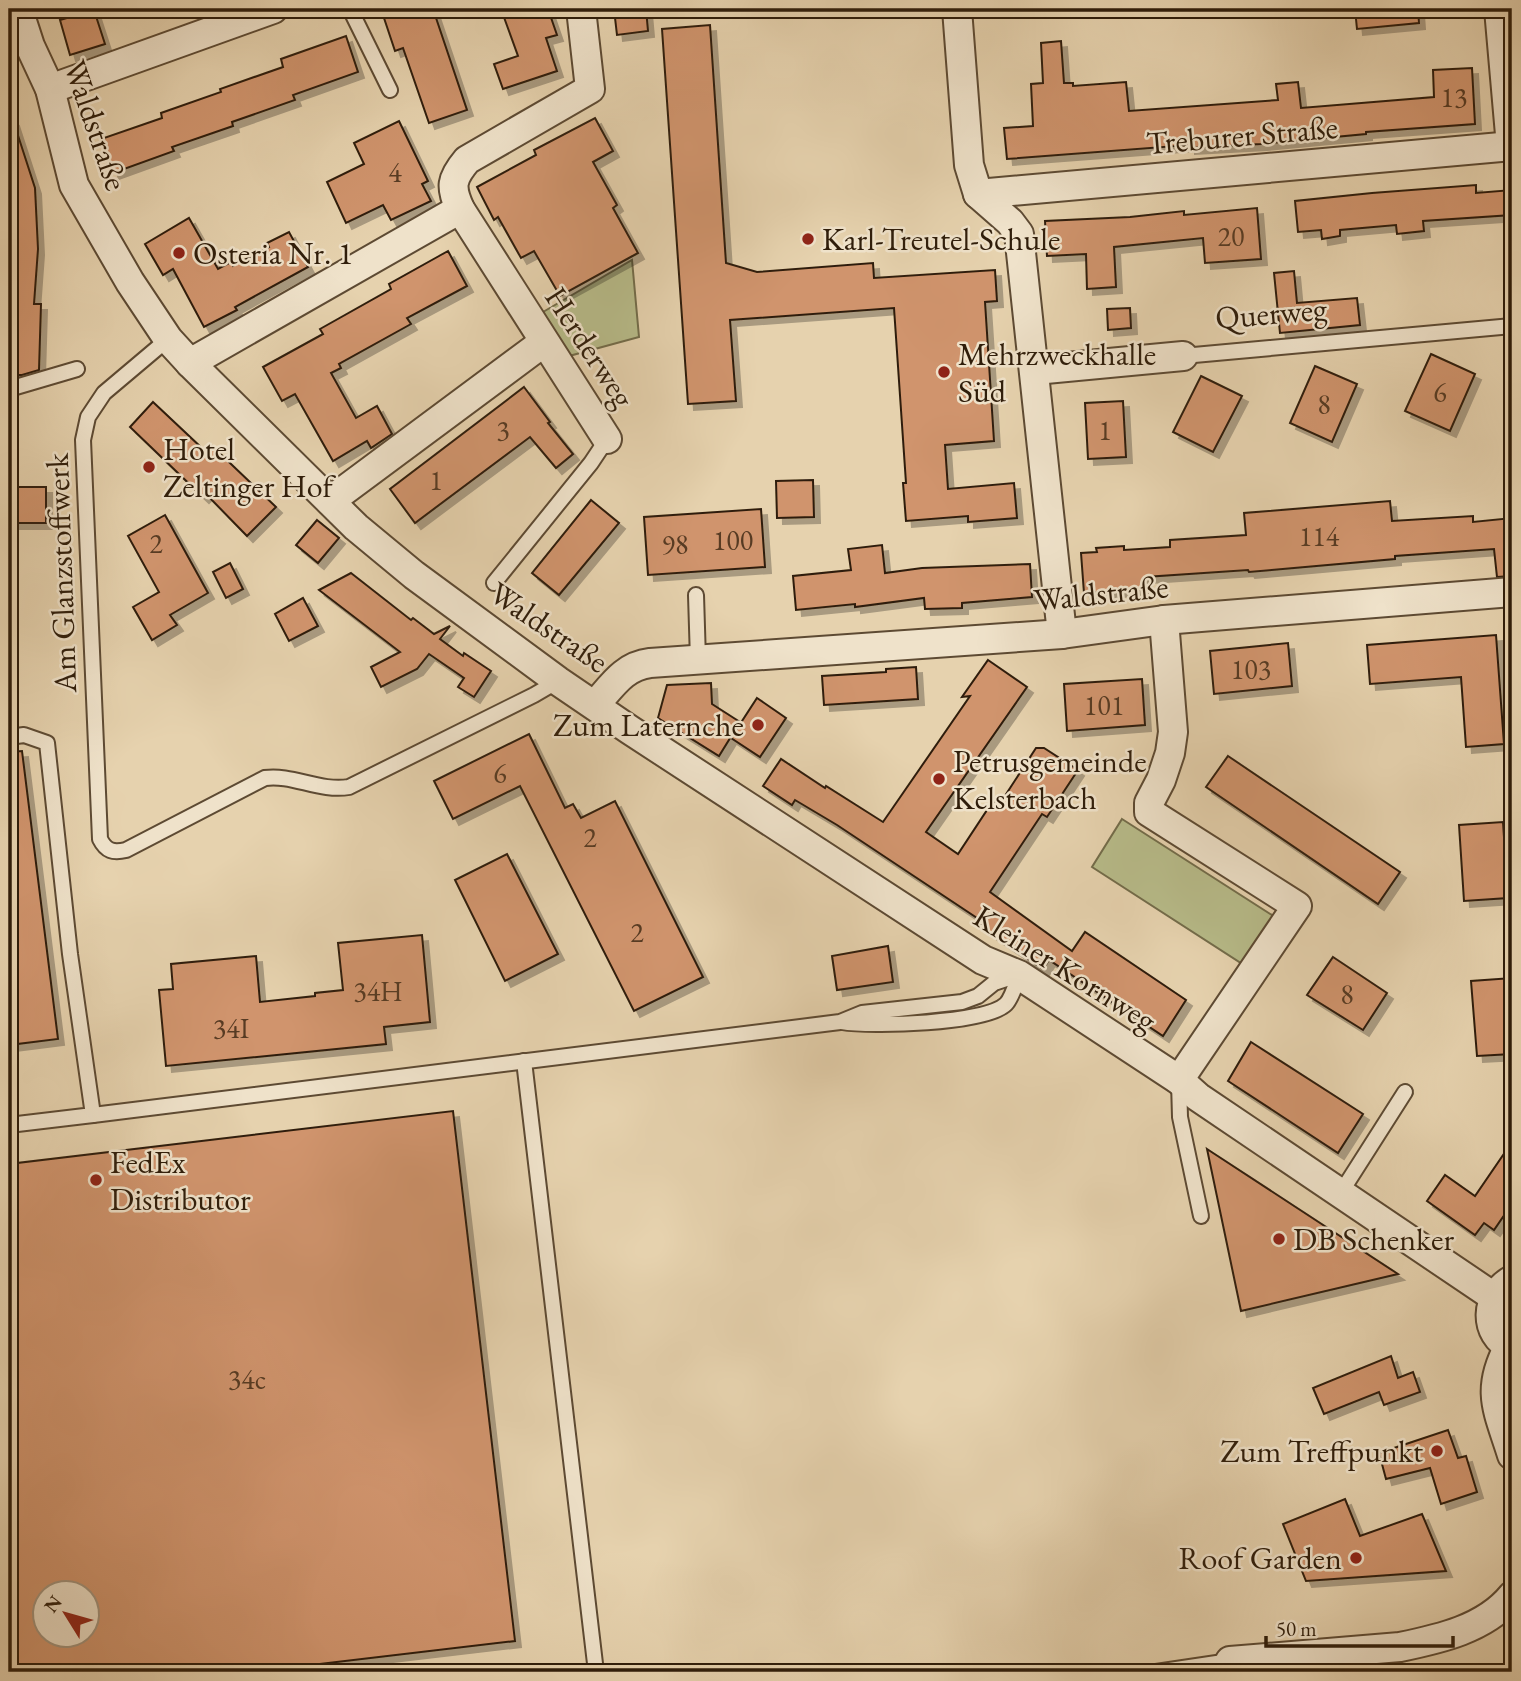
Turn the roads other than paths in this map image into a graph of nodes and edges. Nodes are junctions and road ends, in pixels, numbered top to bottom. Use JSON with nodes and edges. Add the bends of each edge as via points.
{"nodes":[{"id":1,"x":19,"y":9,"type":"edge"},
{"id":2,"x":273,"y":9,"type":"edge"},
{"id":3,"x":350,"y":9,"type":"edge"},
{"id":4,"x":581,"y":9,"type":"edge"},
{"id":5,"x":957,"y":9,"type":"edge"},
{"id":6,"x":1499,"y":9,"type":"edge"},
{"id":7,"x":1508,"y":76,"type":"edge"},
{"id":8,"x":50,"y":89,"type":"junction"},
{"id":9,"x":390,"y":90,"type":"dead end"},
{"id":10,"x":1511,"y":146,"type":"edge"},
{"id":11,"x":978,"y":194,"type":"junction"},
{"id":12,"x":460,"y":209,"type":"junction"},
{"id":13,"x":1512,"y":326,"type":"edge"},
{"id":14,"x":168,"y":339,"type":"junction"},
{"id":15,"x":544,"y":342,"type":"junction"},
{"id":16,"x":1183,"y":356,"type":"joint"},
{"id":17,"x":190,"y":363,"type":"junction"},
{"id":18,"x":77,"y":369,"type":"dead end"},
{"id":19,"x":1035,"y":370,"type":"junction"},
{"id":20,"x":9,"y":389,"type":"edge"},
{"id":21,"x":607,"y":439,"type":"joint"},
{"id":22,"x":330,"y":501,"type":"junction"},
{"id":23,"x":494,"y":583,"type":"dead end"},
{"id":24,"x":1512,"y":592,"type":"edge"},
{"id":25,"x":696,"y":595,"type":"dead end"},
{"id":26,"x":1164,"y":621,"type":"junction"},
{"id":27,"x":1062,"y":634,"type":"junction"},
{"id":28,"x":698,"y":660,"type":"junction"},
{"id":29,"x":558,"y":681,"type":"junction"},
{"id":30,"x":595,"y":705,"type":"junction"},
{"id":31,"x":9,"y":737,"type":"edge"},
{"id":32,"x":1019,"y":975,"type":"junction"},
{"id":33,"x":840,"y":1022,"type":"junction"},
{"id":34,"x":524,"y":1060,"type":"junction"},
{"id":35,"x":1179,"y":1080,"type":"junction"},
{"id":36,"x":1405,"y":1092,"type":"dead end"},
{"id":37,"x":93,"y":1115,"type":"junction"},
{"id":38,"x":9,"y":1125,"type":"edge"},
{"id":39,"x":1340,"y":1194,"type":"junction"},
{"id":40,"x":1201,"y":1216,"type":"dead end"},
{"id":41,"x":1503,"y":1289,"type":"edge"},
{"id":42,"x":1510,"y":1347,"type":"edge"},
{"id":43,"x":1512,"y":1455,"type":"edge"},
{"id":44,"x":1512,"y":1596,"type":"edge"},
{"id":45,"x":1230,"y":1661,"type":"joint"},
{"id":46,"x":596,"y":1672,"type":"edge"},
{"id":47,"x":1156,"y":1672,"type":"edge"}],
"edges":[{"from":1,"to":8,"type":"street","name":"Waldstraße"},
{"from":2,"to":8,"type":"street"},
{"from":3,"to":9,"type":"lane"},
{"from":4,"to":12,"type":"street","via":[[590,89],[467,160],[456,173],[453,192]]},
{"from":5,"to":11,"type":"street","via":[[969,165]]},
{"from":6,"to":7,"type":"street"},
{"from":7,"to":10,"type":"street"},
{"from":8,"to":14,"type":"street","name":"Waldstraße","via":[[74,185]]},
{"from":10,"to":11,"type":"street","name":"Treburer Straße"},
{"from":11,"to":19,"type":"street","via":[[1019,234]]},
{"from":12,"to":15,"type":"street","name":"Herderweg"},
{"from":12,"to":17,"type":"street"},
{"from":13,"to":16,"type":"lane","name":"Querweg"},
{"from":14,"to":17,"type":"street","name":"Waldstraße"},
{"from":14,"to":29,"type":"lane","name":"Am Glanzstoffwerk","via":[[104,393],[88,417],[83,440],[100,839],[105,848],[115,853],[126,850],[265,778],[331,789],[349,787]]},
{"from":15,"to":21,"type":"street","name":"Herderweg"},
{"from":15,"to":22,"type":"street"},
{"from":16,"to":19,"type":"street","name":"Querweg"},
{"from":17,"to":22,"type":"street","name":"Waldstraße"},
{"from":18,"to":20,"type":"lane"},
{"from":19,"to":27,"type":"street"},
{"from":21,"to":23,"type":"lane","name":"Herderweg"},
{"from":22,"to":29,"type":"street","name":"Waldstraße","via":[[414,575]]},
{"from":24,"to":26,"type":"street","name":"Waldstraße"},
{"from":25,"to":28,"type":"lane"},
{"from":26,"to":27,"type":"street","name":"Waldstraße"},
{"from":26,"to":35,"type":"street","via":[[1173,732],[1149,812],[1297,906]]},
{"from":27,"to":28,"type":"street","name":"Waldstraße"},
{"from":28,"to":30,"type":"street","name":"Waldstraße","via":[[637,665],[625,671]]},
{"from":29,"to":30,"type":"street","name":"Waldstraße"},
{"from":30,"to":32,"type":"street","name":"Kleiner Kornweg","via":[[983,960]]},
{"from":31,"to":37,"type":"lane","via":[[24,735],[47,743]]},
{"from":32,"to":33,"type":"lane","via":[[962,1002],[862,1013]]},
{"from":32,"to":33,"type":"lane","via":[[1007,1004],[993,1012],[922,1023]]},
{"from":32,"to":35,"type":"street","name":"Kleiner Kornweg"},
{"from":33,"to":34,"type":"lane"},
{"from":34,"to":37,"type":"lane"},
{"from":34,"to":46,"type":"lane"},
{"from":35,"to":39,"type":"street","name":"Kleiner Kornweg"},
{"from":35,"to":40,"type":"lane","via":[[1180,1117]]},
{"from":36,"to":39,"type":"lane"},
{"from":37,"to":38,"type":"lane"},
{"from":39,"to":41,"type":"street","name":"Kleiner Kornweg"},
{"from":41,"to":42,"type":"street","name":"Kleiner Kornweg","via":[[1490,1307],[1492,1328]]},
{"from":42,"to":43,"type":"street","name":"Kleiner Kornweg","via":[[1496,1372],[1494,1391]]},
{"from":44,"to":45,"type":"street","via":[[1499,1610],[1466,1629],[1420,1643]]},
{"from":45,"to":47,"type":"lane"}]}
